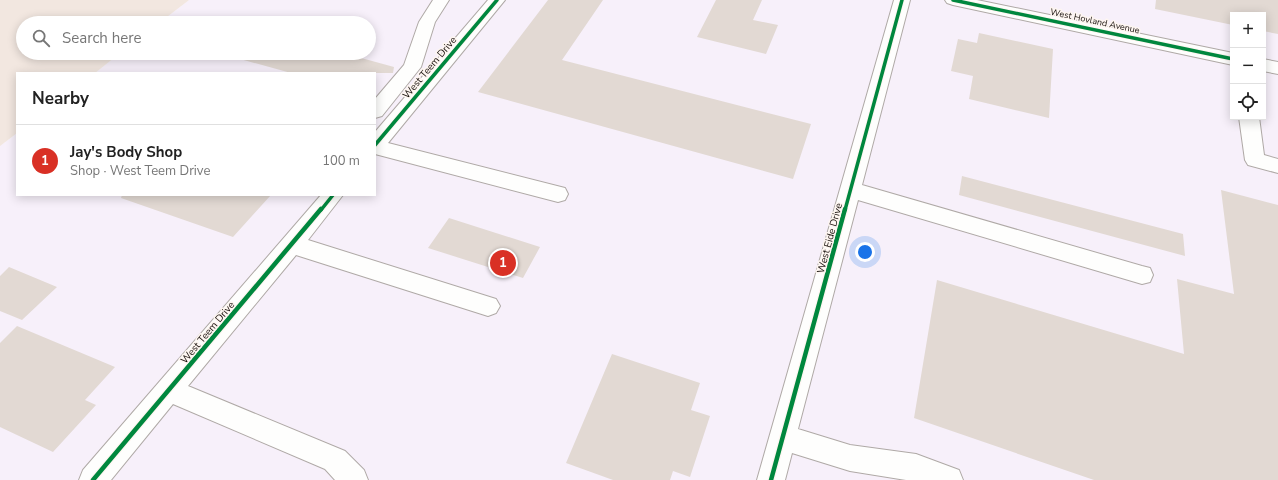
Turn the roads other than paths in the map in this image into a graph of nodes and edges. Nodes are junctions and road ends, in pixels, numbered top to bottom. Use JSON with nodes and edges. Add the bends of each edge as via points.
{"nodes":[{"id":1,"x":441,"y":0,"type":"edge"},
{"id":2,"x":497,"y":0,"type":"edge"},
{"id":3,"x":902,"y":0,"type":"edge"},
{"id":4,"x":953,"y":0,"type":"edge"},
{"id":5,"x":1230,"y":58,"type":"edge"},
{"id":6,"x":1266,"y":66,"type":"edge"},
{"id":7,"x":412,"y":67,"type":"junction"},
{"id":8,"x":1278,"y":68,"type":"edge"},
{"id":9,"x":434,"y":74,"type":"junction"},
{"id":10,"x":376,"y":110,"type":"edge"},
{"id":11,"x":1249,"y":120,"type":"edge"},
{"id":12,"x":376,"y":145,"type":"edge"},
{"id":13,"x":376,"y":146,"type":"edge"},
{"id":14,"x":1278,"y":166,"type":"edge"},
{"id":15,"x":850,"y":190,"type":"junction"},
{"id":16,"x":558,"y":194,"type":"dead end"},
{"id":17,"x":332,"y":196,"type":"edge"},
{"id":18,"x":291,"y":244,"type":"junction"},
{"id":19,"x":1142,"y":275,"type":"dead end"},
{"id":20,"x":488,"y":306,"type":"dead end"},
{"id":21,"x":169,"y":390,"type":"junction"},
{"id":22,"x":783,"y":437,"type":"junction"},
{"id":23,"x":93,"y":480,"type":"edge"},
{"id":24,"x":354,"y":480,"type":"edge"},
{"id":25,"x":771,"y":480,"type":"edge"},
{"id":26,"x":949,"y":480,"type":"edge"}],
"edges":[{"from":1,"to":7,"type":"street","via":[[427,22]]},
{"from":2,"to":9,"type":"street","name":"West Teem Drive"},
{"from":3,"to":15,"type":"street","name":"West Eide Drive"},
{"from":4,"to":5,"type":"street","name":"West Hovland Avenue"},
{"from":6,"to":8,"type":"street"},
{"from":7,"to":9,"type":"street"},
{"from":7,"to":10,"type":"street"},
{"from":9,"to":12,"type":"street","name":"West Teem Drive"},
{"from":11,"to":14,"type":"street","via":[[1255,160]]},
{"from":13,"to":16,"type":"street"},
{"from":15,"to":19,"type":"street"},
{"from":15,"to":22,"type":"street","name":"West Eide Drive"},
{"from":17,"to":18,"type":"street","name":"West Teem Drive"},
{"from":18,"to":20,"type":"street"},
{"from":18,"to":21,"type":"street","name":"West Teem Drive"},
{"from":21,"to":23,"type":"street","name":"West Teem Drive"},
{"from":21,"to":24,"type":"street","via":[[335,460]]},
{"from":22,"to":25,"type":"street","name":"West Eide Drive"},
{"from":22,"to":26,"type":"street","via":[[850,458],[916,468]]}]}
